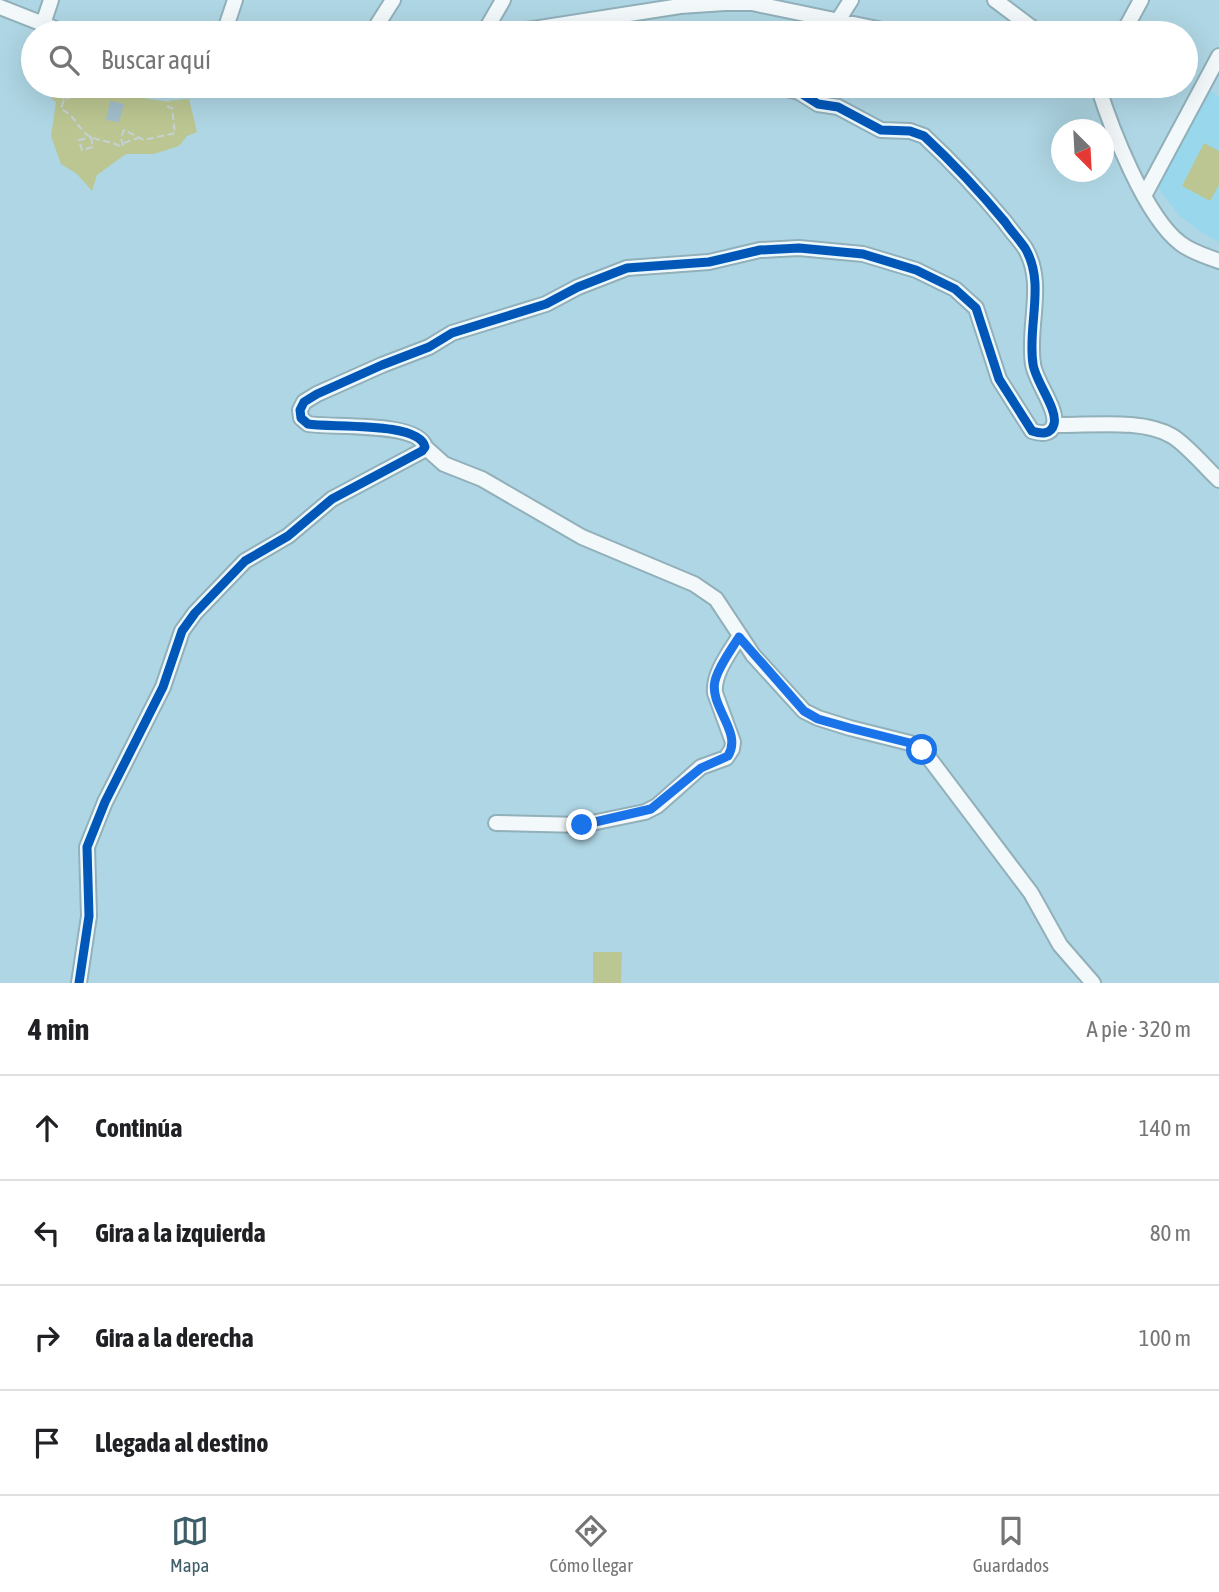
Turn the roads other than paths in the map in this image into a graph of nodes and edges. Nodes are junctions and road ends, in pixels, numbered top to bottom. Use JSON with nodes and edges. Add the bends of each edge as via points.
{"nodes":[{"id":1,"x":51,"y":0,"type":"edge"},
{"id":2,"x":235,"y":0,"type":"edge"},
{"id":3,"x":393,"y":0,"type":"edge"},
{"id":4,"x":503,"y":0,"type":"edge"},
{"id":5,"x":851,"y":0,"type":"edge"},
{"id":6,"x":995,"y":0,"type":"edge"},
{"id":7,"x":1141,"y":0,"type":"edge"},
{"id":8,"x":754,"y":2,"type":"edge"},
{"id":9,"x":680,"y":3,"type":"edge"},
{"id":10,"x":0,"y":6,"type":"edge"},
{"id":11,"x":38,"y":21,"type":"edge"},
{"id":12,"x":44,"y":21,"type":"edge"},
{"id":13,"x":227,"y":21,"type":"edge"},
{"id":14,"x":380,"y":21,"type":"edge"},
{"id":15,"x":491,"y":21,"type":"edge"},
{"id":16,"x":576,"y":21,"type":"edge"},
{"id":17,"x":834,"y":21,"type":"edge"},
{"id":18,"x":839,"y":21,"type":"edge"},
{"id":19,"x":1023,"y":21,"type":"edge"},
{"id":20,"x":1130,"y":21,"type":"edge"},
{"id":21,"x":1219,"y":56,"type":"edge"},
{"id":22,"x":1198,"y":95,"type":"edge"},
{"id":23,"x":808,"y":98,"type":"edge"},
{"id":24,"x":1102,"y":98,"type":"edge"},
{"id":25,"x":1196,"y":98,"type":"edge"},
{"id":26,"x":1144,"y":196,"type":"junction"},
{"id":27,"x":1219,"y":261,"type":"edge"},
{"id":28,"x":1054,"y":425,"type":"junction"},
{"id":29,"x":425,"y":447,"type":"junction"},
{"id":30,"x":1219,"y":480,"type":"edge"},
{"id":31,"x":739,"y":637,"type":"junction"},
{"id":32,"x":496,"y":823,"type":"dead end"},
{"id":33,"x":79,"y":983,"type":"edge"},
{"id":34,"x":1093,"y":983,"type":"edge"}],
"edges":[{"from":1,"to":12,"type":"street"},
{"from":2,"to":13,"type":"street"},
{"from":3,"to":14,"type":"street"},
{"from":4,"to":15,"type":"street"},
{"from":5,"to":18,"type":"street"},
{"from":6,"to":19,"type":"street"},
{"from":7,"to":20,"type":"street"},
{"from":8,"to":9,"type":"street"},
{"from":8,"to":17,"type":"street"},
{"from":9,"to":16,"type":"street"},
{"from":10,"to":11,"type":"street"},
{"from":21,"to":22,"type":"street"},
{"from":23,"to":28,"type":"street","via":[[838,107],[881,130],[924,136],[1025,248],[1032,265],[1035,303],[1033,368],[1054,414]]},
{"from":24,"to":26,"type":"street"},
{"from":25,"to":26,"type":"street"},
{"from":26,"to":27,"type":"street","via":[[1180,243]]},
{"from":28,"to":29,"type":"street","via":[[1049,432],[1032,431],[999,379],[976,308],[955,289],[916,270],[863,254],[799,248],[627,268],[546,304],[452,333],[317,394],[300,410],[308,424],[412,433]]},
{"from":28,"to":30,"type":"street","via":[[1115,424],[1171,435]]},
{"from":29,"to":31,"type":"street","via":[[444,464],[482,479],[582,537],[694,583],[716,598]]},
{"from":29,"to":33,"type":"street","via":[[332,499],[288,536],[245,561],[182,631],[163,687],[87,847],[89,916]]},
{"from":31,"to":32,"type":"street","via":[[715,681],[733,742],[726,758],[701,768],[645,812],[582,825]]},
{"from":31,"to":34,"type":"street","via":[[804,711],[922,750],[1031,893],[1060,945]]}]}
